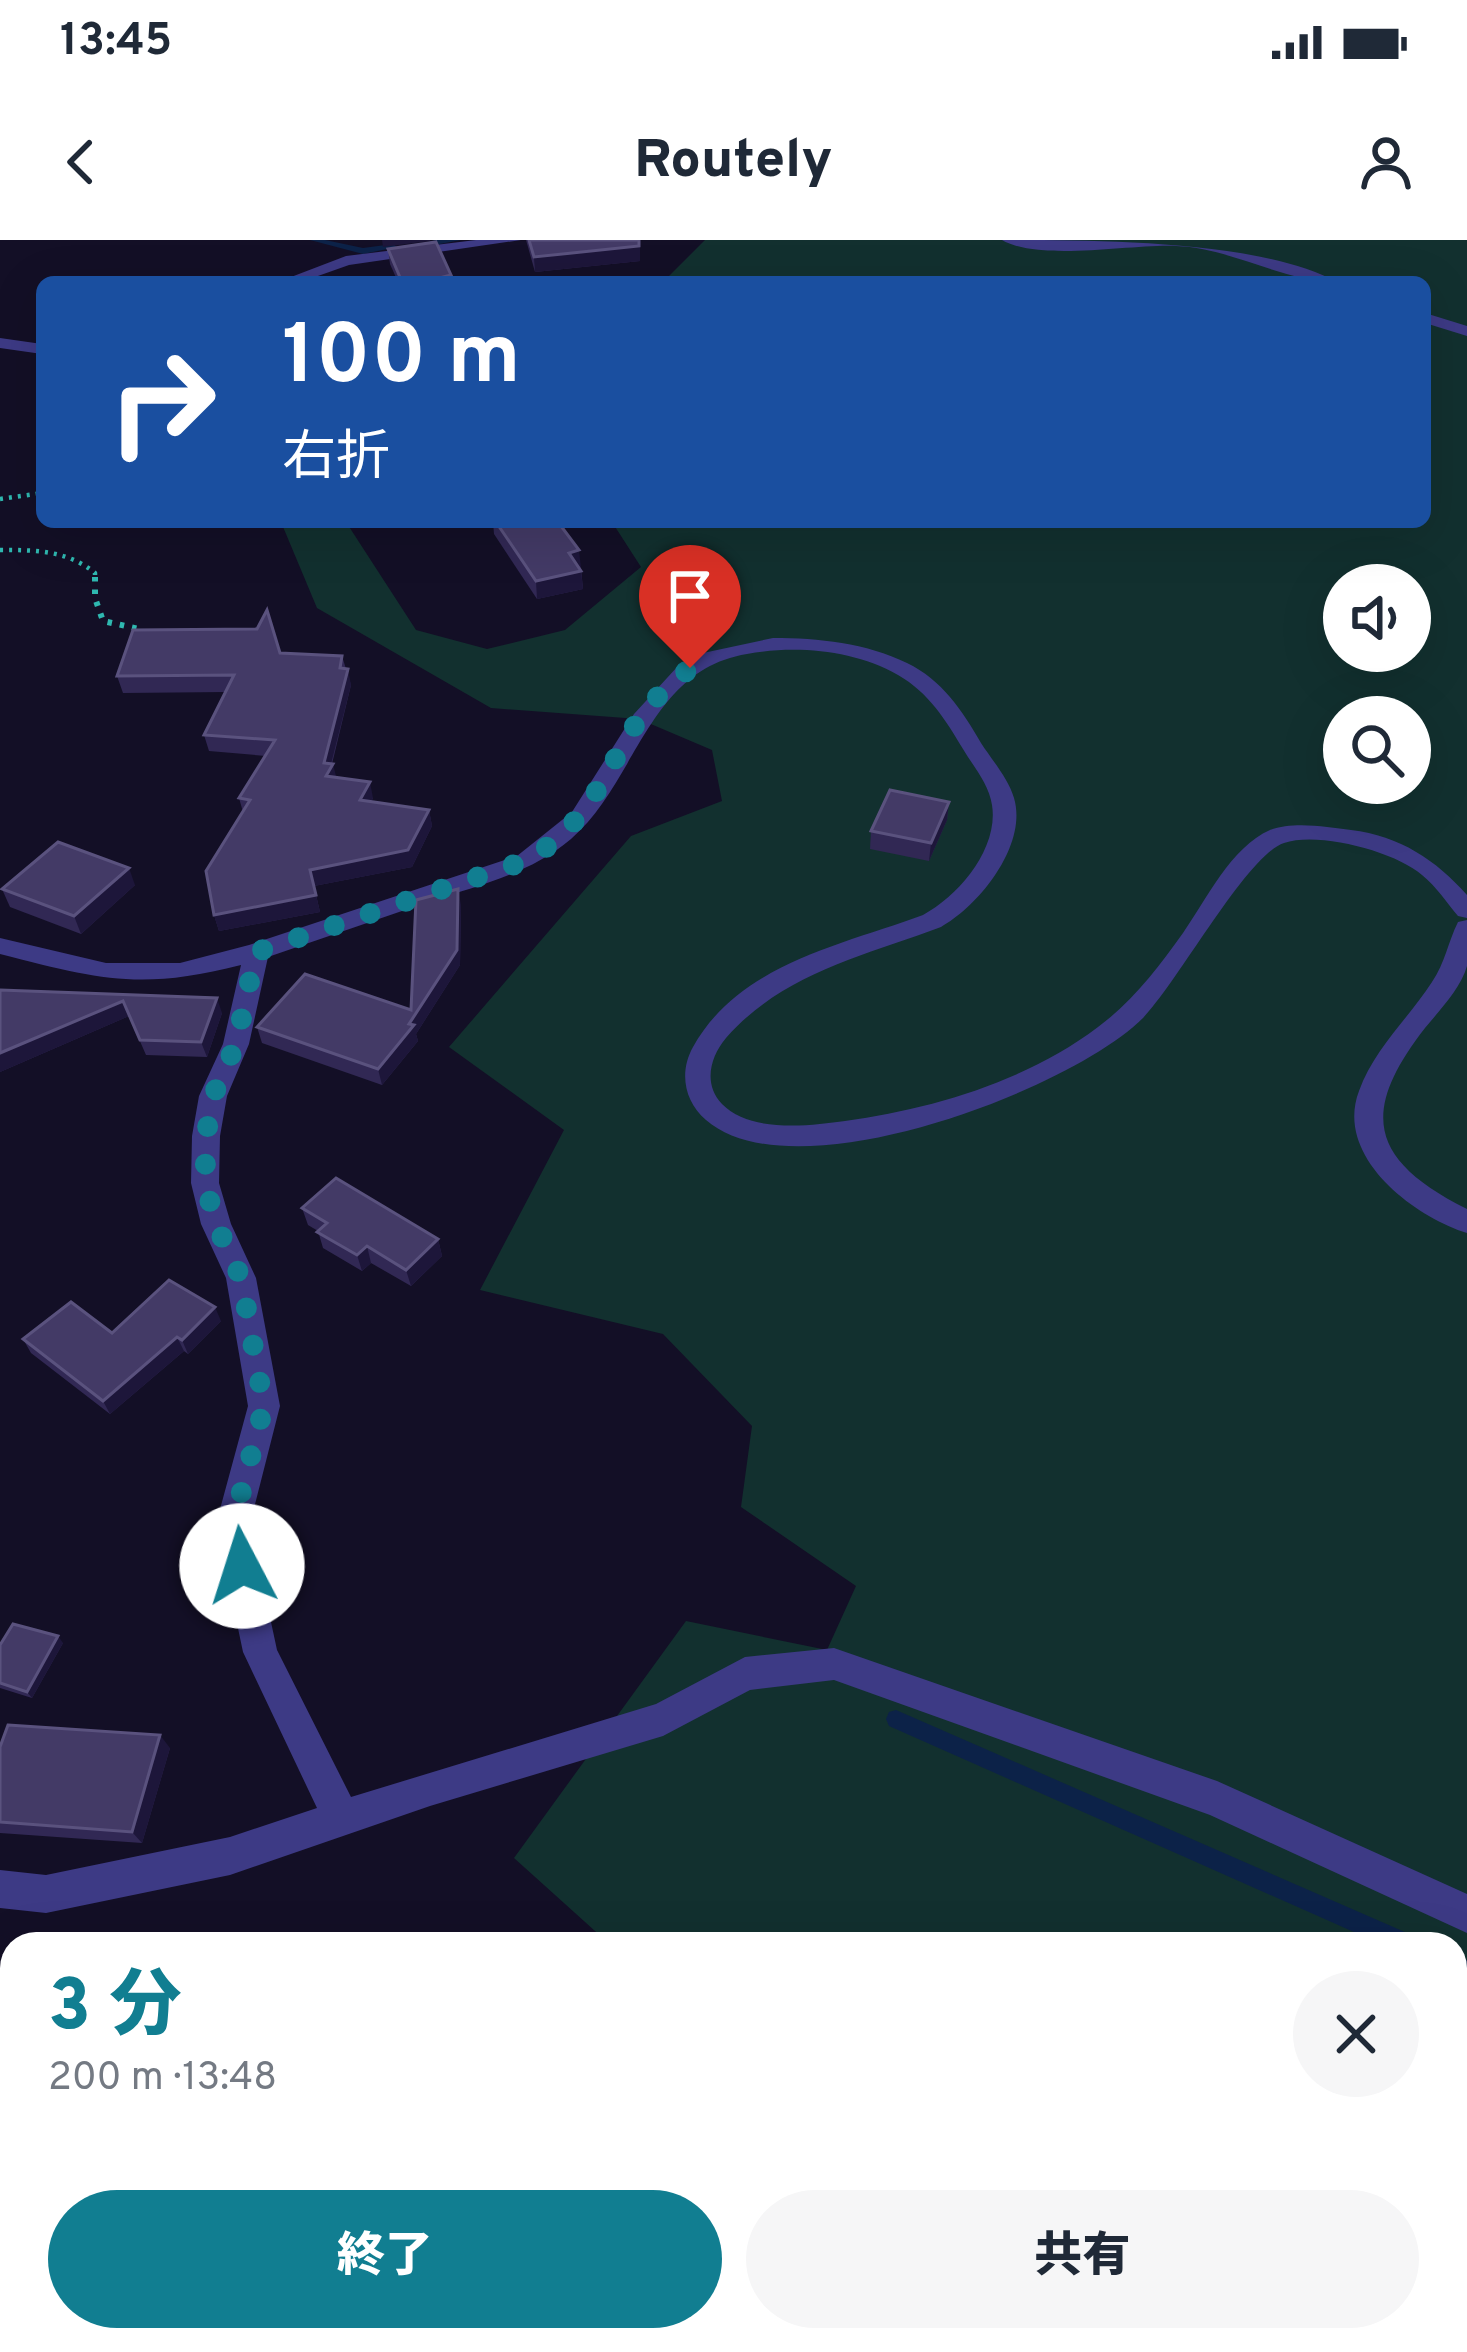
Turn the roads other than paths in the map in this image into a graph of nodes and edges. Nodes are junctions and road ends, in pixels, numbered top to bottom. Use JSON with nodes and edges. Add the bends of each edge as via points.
{"nodes":[{"id":1,"x":513,"y":240,"type":"edge"},
{"id":2,"x":1010,"y":240,"type":"edge"},
{"id":3,"x":503,"y":241,"type":"edge"},
{"id":4,"x":303,"y":276,"type":"edge"},
{"id":5,"x":1313,"y":276,"type":"edge"},
{"id":6,"x":1431,"y":320,"type":"edge"},
{"id":7,"x":1467,"y":332,"type":"edge"},
{"id":8,"x":0,"y":343,"type":"edge"},
{"id":9,"x":36,"y":348,"type":"edge"},
{"id":10,"x":1467,"y":910,"type":"edge"},
{"id":11,"x":1467,"y":928,"type":"edge"},
{"id":12,"x":0,"y":946,"type":"edge"},
{"id":13,"x":256,"y":952,"type":"junction"},
{"id":14,"x":1467,"y":1222,"type":"edge"},
{"id":15,"x":342,"y":1819,"type":"junction"},
{"id":16,"x":0,"y":1889,"type":"edge"},
{"id":17,"x":1467,"y":1914,"type":"edge"}],
"edges":[{"from":1,"to":3,"type":"street"},
{"from":2,"to":5,"type":"street","via":[[1204,244]]},
{"from":3,"to":4,"type":"street","via":[[346,261]]},
{"from":6,"to":7,"type":"street"},
{"from":8,"to":9,"type":"street"},
{"from":10,"to":13,"type":"street","via":[[1430,867],[1364,839],[1277,836],[1238,872],[1131,1014],[1034,1078],[842,1133],[784,1135],[732,1125],[705,1108],[696,1078],[703,1048],[735,1010],[802,967],[939,918],[966,892],[1002,830],[1005,806],[963,727],[928,686],[868,655],[792,645],[719,655],[690,668],[645,708],[586,809],[525,861]]},
{"from":11,"to":14,"type":"street","via":[[1456,967],[1365,1099],[1368,1136],[1391,1173]]},
{"from":12,"to":13,"type":"street","via":[[106,972],[180,972]]},
{"from":13,"to":15,"type":"street","via":[[206,1136],[205,1183],[241,1278],[264,1406],[233,1524],[260,1652]]},
{"from":15,"to":16,"type":"street","via":[[230,1856],[46,1894]]},
{"from":15,"to":17,"type":"street","via":[[663,1719],[746,1674],[834,1664],[1217,1799]]}]}
